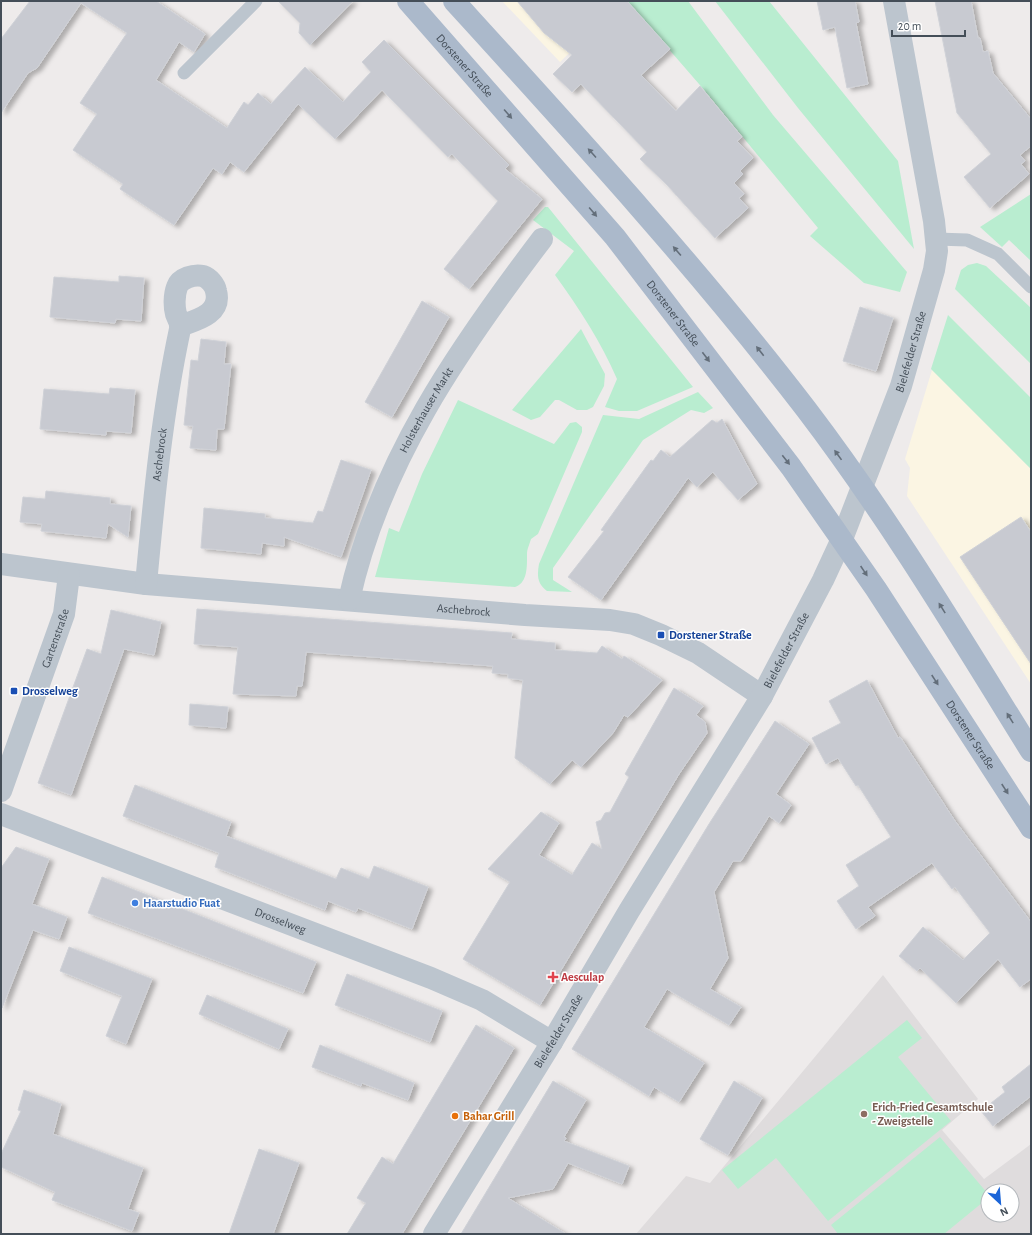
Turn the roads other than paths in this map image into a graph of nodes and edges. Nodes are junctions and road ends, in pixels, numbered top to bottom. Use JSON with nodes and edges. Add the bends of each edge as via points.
{"nodes":[{"id":1,"x":256,"y":1,"type":"edge"},
{"id":2,"x":408,"y":1,"type":"edge"},
{"id":3,"x":454,"y":1,"type":"edge"},
{"id":4,"x":894,"y":1,"type":"edge"},
{"id":5,"x":184,"y":73,"type":"dead end"},
{"id":6,"x":542,"y":239,"type":"dead end"},
{"id":7,"x":936,"y":239,"type":"junction"},
{"id":8,"x":1031,"y":287,"type":"edge"},
{"id":9,"x":180,"y":326,"type":"dead end"},
{"id":10,"x":861,"y":486,"type":"junction"},
{"id":11,"x":842,"y":539,"type":"junction"},
{"id":12,"x":1,"y":564,"type":"edge"},
{"id":13,"x":69,"y":574,"type":"junction"},
{"id":14,"x":146,"y":584,"type":"junction"},
{"id":15,"x":349,"y":600,"type":"junction"},
{"id":16,"x":762,"y":696,"type":"junction"},
{"id":17,"x":1031,"y":751,"type":"edge"},
{"id":18,"x":1,"y":791,"type":"edge"},
{"id":19,"x":1,"y":814,"type":"edge"},
{"id":20,"x":1031,"y":828,"type":"edge"},
{"id":21,"x":552,"y":1042,"type":"junction"},
{"id":22,"x":434,"y":1234,"type":"edge"}],
"edges":[{"from":1,"to":5,"type":"lane"},
{"from":2,"to":11,"type":"main road","name":"Dorstener Straße","one_way":true,"via":[[615,237],[791,467]]},
{"from":10,"to":3,"type":"main road","one_way":true,"via":[[742,327],[598,159]]},
{"from":4,"to":7,"type":"street","name":"Bielefelder Straße"},
{"from":6,"to":15,"type":"street","name":"Holsterhauser Markt","via":[[484,315],[443,377],[400,456],[376,510]]},
{"from":7,"to":8,"type":"lane","via":[[967,240],[998,254]]},
{"from":7,"to":10,"type":"street","name":"Bielefelder Straße","via":[[934,270],[901,386]]},
{"from":9,"to":14,"type":"street","name":"Aschebrock","via":[[158,452]]},
{"from":10,"to":11,"type":"street","name":"Bielefelder Straße"},
{"from":17,"to":10,"type":"main road","one_way":true,"via":[[900,542]]},
{"from":11,"to":16,"type":"street","name":"Bielefelder Straße"},
{"from":11,"to":20,"type":"main road","name":"Dorstener Straße","one_way":true},
{"from":12,"to":13,"type":"street","name":"Aschebrock"},
{"from":13,"to":14,"type":"street","name":"Aschebrock"},
{"from":13,"to":18,"type":"street","name":"Gartenstraße","via":[[64,614]]},
{"from":14,"to":15,"type":"street","name":"Aschebrock"},
{"from":15,"to":16,"type":"street","name":"Aschebrock","via":[[634,624],[698,653]]},
{"from":16,"to":21,"type":"street","name":"Bielefelder Straße","via":[[629,911]]},
{"from":19,"to":21,"type":"street","name":"Drosselweg","via":[[431,978],[482,1000]]},
{"from":21,"to":22,"type":"street","name":"Bielefelder Straße"}]}
